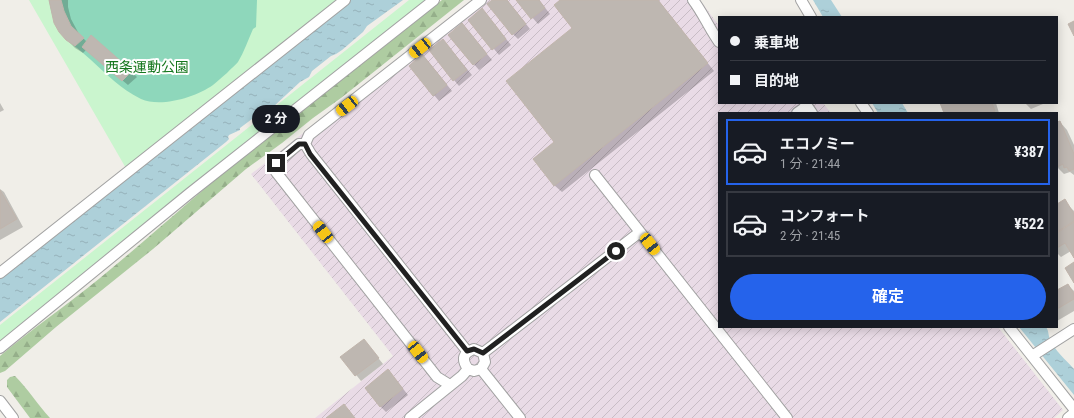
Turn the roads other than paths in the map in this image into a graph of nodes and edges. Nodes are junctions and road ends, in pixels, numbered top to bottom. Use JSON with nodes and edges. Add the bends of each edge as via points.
{"nodes":[{"id":1,"x":345,"y":0,"type":"edge"},
{"id":2,"x":434,"y":0,"type":"edge"},
{"id":3,"x":481,"y":0,"type":"edge"},
{"id":4,"x":693,"y":0,"type":"edge"},
{"id":5,"x":801,"y":0,"type":"edge"},
{"id":6,"x":810,"y":16,"type":"edge"},
{"id":7,"x":718,"y":41,"type":"edge"},
{"id":8,"x":305,"y":144,"type":"junction"},
{"id":9,"x":595,"y":175,"type":"dead end"},
{"id":10,"x":640,"y":232,"type":"junction"},
{"id":11,"x":0,"y":273,"type":"edge"},
{"id":12,"x":1010,"y":328,"type":"edge"},
{"id":13,"x":1074,"y":329,"type":"edge"},
{"id":14,"x":0,"y":348,"type":"edge"},
{"id":15,"x":467,"y":351,"type":"junction"},
{"id":16,"x":483,"y":353,"type":"junction"},
{"id":17,"x":1035,"y":354,"type":"junction"},
{"id":18,"x":468,"y":369,"type":"junction"},
{"id":19,"x":481,"y":369,"type":"junction"},
{"id":20,"x":450,"y":385,"type":"junction"},
{"id":21,"x":0,"y":401,"type":"edge"},
{"id":22,"x":1074,"y":409,"type":"edge"},
{"id":23,"x":1074,"y":413,"type":"edge"},
{"id":24,"x":14,"y":418,"type":"edge"},
{"id":25,"x":410,"y":418,"type":"edge"},
{"id":26,"x":520,"y":418,"type":"edge"},
{"id":27,"x":786,"y":418,"type":"edge"},
{"id":28,"x":1068,"y":418,"type":"edge"}],
"edges":[{"from":1,"to":11,"type":"street"},
{"from":2,"to":14,"type":"street","via":[[190,193]]},
{"from":3,"to":8,"type":"street","via":[[309,135]]},
{"from":4,"to":7,"type":"street"},
{"from":5,"to":6,"type":"street"},
{"from":8,"to":15,"type":"street","via":[[310,154]]},
{"from":8,"to":20,"type":"street","via":[[299,144],[276,163],[276,172],[437,376]]},
{"from":9,"to":10,"type":"street"},
{"from":10,"to":16,"type":"street"},
{"from":10,"to":27,"type":"street"},
{"from":12,"to":17,"type":"street"},
{"from":13,"to":17,"type":"street"},
{"from":15,"to":16,"type":"street","via":[[474,349]]},
{"from":15,"to":18,"type":"street","via":[[464,363]]},
{"from":16,"to":19,"type":"street","via":[[486,362]]},
{"from":17,"to":22,"type":"street"},
{"from":18,"to":19,"type":"street"},
{"from":18,"to":20,"type":"street"},
{"from":19,"to":26,"type":"street"},
{"from":20,"to":25,"type":"street"},
{"from":21,"to":24,"type":"street"},
{"from":23,"to":28,"type":"street"}]}
